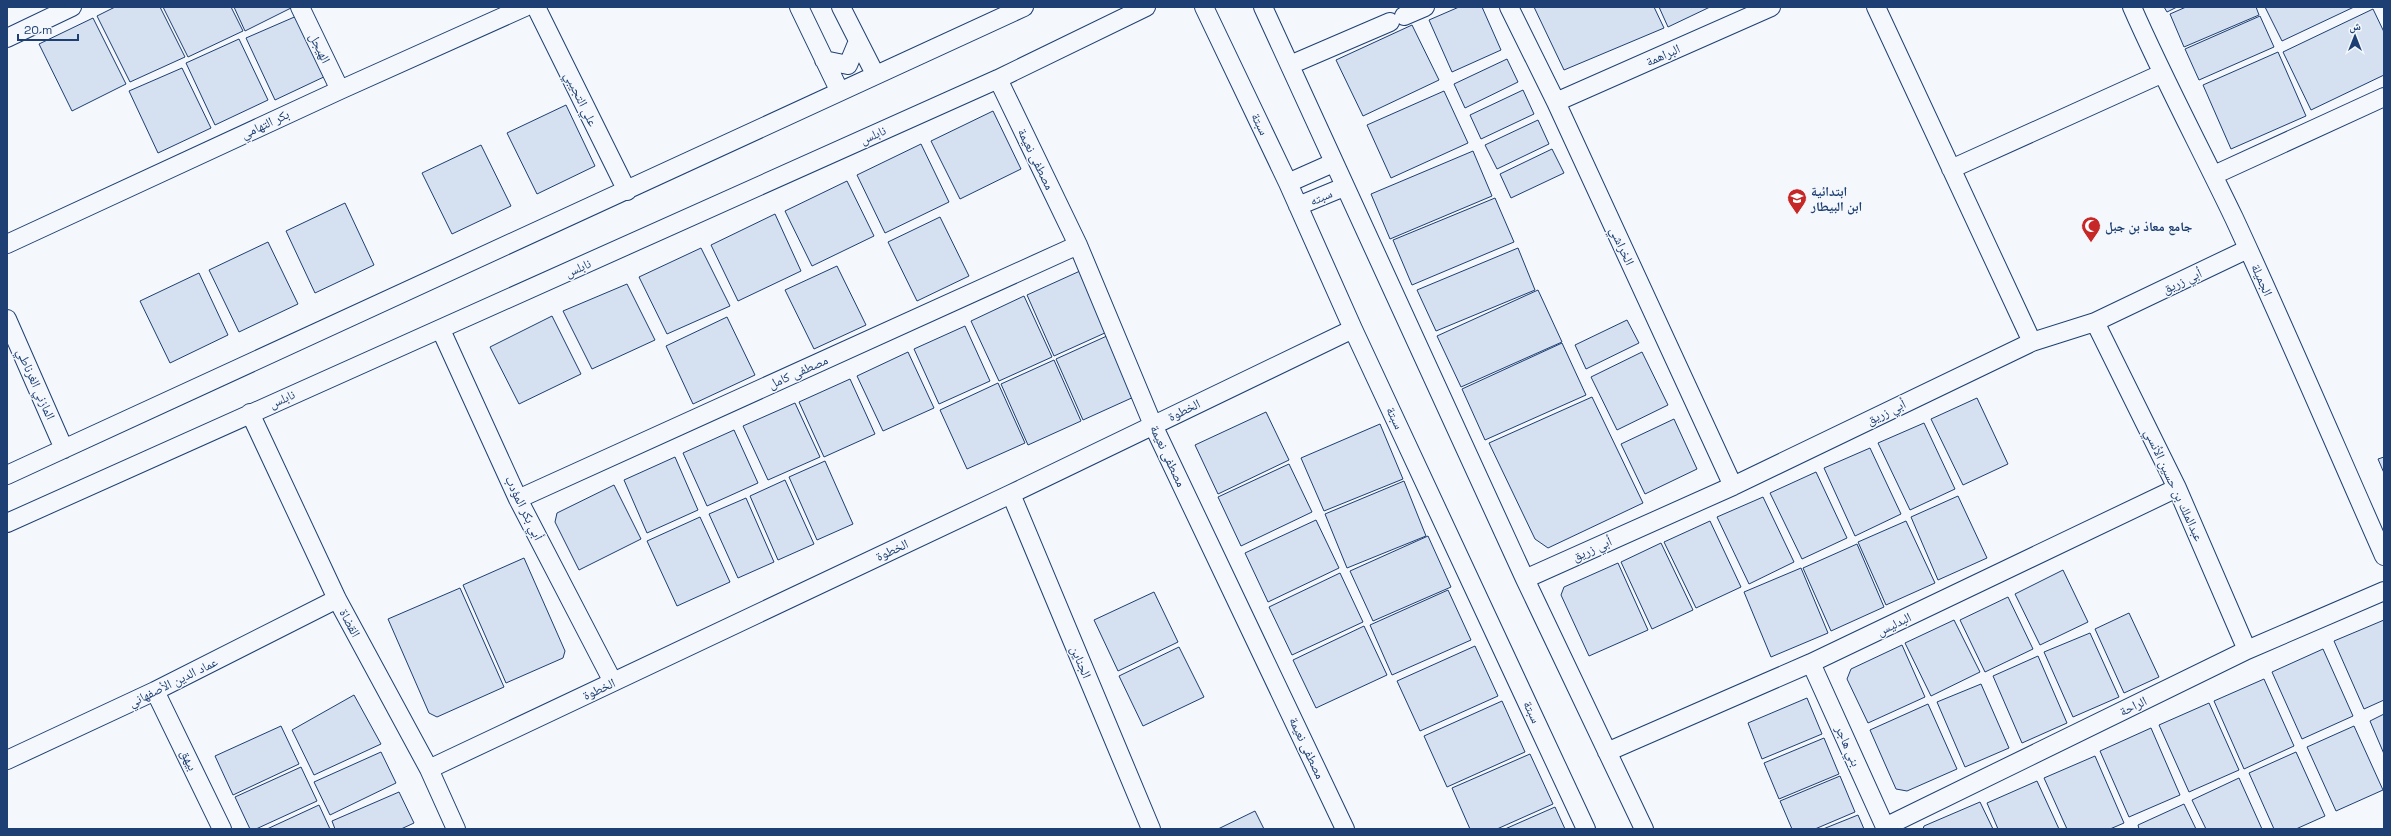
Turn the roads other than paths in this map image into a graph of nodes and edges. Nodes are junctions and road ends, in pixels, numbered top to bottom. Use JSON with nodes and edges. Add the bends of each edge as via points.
{"nodes":[{"id":1,"x":72,"y":7,"type":"edge"},
{"id":2,"x":300,"y":7,"type":"edge"},
{"id":3,"x":525,"y":7,"type":"edge"},
{"id":4,"x":536,"y":7,"type":"edge"},
{"id":5,"x":799,"y":7,"type":"edge"},
{"id":6,"x":841,"y":7,"type":"edge"},
{"id":7,"x":1024,"y":7,"type":"edge"},
{"id":8,"x":1146,"y":7,"type":"edge"},
{"id":9,"x":1204,"y":7,"type":"edge"},
{"id":10,"x":1263,"y":7,"type":"edge"},
{"id":11,"x":1425,"y":7,"type":"edge"},
{"id":12,"x":1509,"y":7,"type":"edge"},
{"id":13,"x":1771,"y":7,"type":"edge"},
{"id":14,"x":1876,"y":7,"type":"edge"},
{"id":15,"x":2132,"y":7,"type":"edge"},
{"id":16,"x":7,"y":38,"type":"edge"},
{"id":17,"x":858,"y":41,"type":"junction"},
{"id":18,"x":824,"y":60,"type":"junction"},
{"id":19,"x":1290,"y":65,"type":"junction"},
{"id":20,"x":875,"y":74,"type":"junction"},
{"id":21,"x":2161,"y":74,"type":"junction"},
{"id":22,"x":998,"y":79,"type":"junction"},
{"id":23,"x":340,"y":90,"type":"junction"},
{"id":24,"x":839,"y":90,"type":"junction"},
{"id":25,"x":2384,"y":97,"type":"edge"},
{"id":26,"x":1556,"y":102,"type":"junction"},
{"id":27,"x":1333,"y":164,"type":"junction"},
{"id":28,"x":1951,"y":169,"type":"junction"},
{"id":29,"x":2214,"y":175,"type":"junction"},
{"id":30,"x":1288,"y":183,"type":"junction"},
{"id":31,"x":1344,"y":187,"type":"junction"},
{"id":32,"x":627,"y":191,"type":"junction"},
{"id":33,"x":1298,"y":206,"type":"junction"},
{"id":34,"x":7,"y":244,"type":"edge"},
{"id":35,"x":1078,"y":245,"type":"junction"},
{"id":36,"x":2248,"y":250,"type":"junction"},
{"id":37,"x":7,"y":319,"type":"edge"},
{"id":38,"x":2095,"y":322,"type":"junction"},
{"id":39,"x":1353,"y":329,"type":"junction"},
{"id":40,"x":440,"y":330,"type":"junction"},
{"id":41,"x":2032,"y":342,"type":"junction"},
{"id":42,"x":250,"y":413,"type":"junction"},
{"id":43,"x":1153,"y":425,"type":"junction"},
{"id":44,"x":64,"y":449,"type":"junction"},
{"id":45,"x":7,"y":475,"type":"edge"},
{"id":46,"x":1733,"y":486,"type":"junction"},
{"id":47,"x":2177,"y":488,"type":"junction"},
{"id":48,"x":1011,"y":494,"type":"junction"},
{"id":49,"x":518,"y":499,"type":"junction"},
{"id":50,"x":7,"y":523,"type":"edge"},
{"id":51,"x":2384,"y":556,"type":"edge"},
{"id":52,"x":1525,"y":579,"type":"junction"},
{"id":53,"x":2384,"y":591,"type":"edge"},
{"id":54,"x":337,"y":599,"type":"junction"},
{"id":55,"x":2248,"y":650,"type":"junction"},
{"id":56,"x":1811,"y":663,"type":"junction"},
{"id":57,"x":613,"y":682,"type":"junction"},
{"id":58,"x":155,"y":691,"type":"junction"},
{"id":59,"x":1607,"y":752,"type":"junction"},
{"id":60,"x":7,"y":760,"type":"edge"},
{"id":61,"x":429,"y":769,"type":"junction"},
{"id":62,"x":1885,"y":828,"type":"edge"},
{"id":63,"x":222,"y":829,"type":"edge"},
{"id":64,"x":456,"y":829,"type":"edge"},
{"id":65,"x":1151,"y":829,"type":"edge"},
{"id":66,"x":1345,"y":829,"type":"edge"},
{"id":67,"x":1586,"y":829,"type":"edge"},
{"id":68,"x":1644,"y":829,"type":"edge"}],
"edges":[{"from":1,"to":16,"type":"street"},
{"from":2,"to":23,"type":"street","name":"الهيجل"},
{"from":3,"to":23,"type":"street","name":"بكر التهامي"},
{"from":4,"to":32,"type":"street","name":"علي التجيبي"},
{"from":5,"to":18,"type":"street"},
{"from":6,"to":17,"type":"street"},
{"from":7,"to":20,"type":"street"},
{"from":8,"to":22,"type":"street","name":"نابلس"},
{"from":9,"to":30,"type":"street","name":"سبتة"},
{"from":10,"to":19,"type":"street"},
{"from":11,"to":19,"type":"street"},
{"from":12,"to":26,"type":"street","name":"الخراشي"},
{"from":13,"to":26,"type":"street","name":"البراهمة"},
{"from":14,"to":28,"type":"street"},
{"from":15,"to":21,"type":"street","name":"الجميلة"},
{"from":17,"to":18,"type":"street","via":[[848,65]]},
{"from":17,"to":20,"type":"street"},
{"from":18,"to":24,"type":"street"},
{"from":19,"to":27,"type":"street"},
{"from":20,"to":24,"type":"street"},
{"from":21,"to":28,"type":"street"},
{"from":21,"to":29,"type":"street","name":"الجميلة"},
{"from":22,"to":35,"type":"street","name":"مصطفى نعيمة"},
{"from":22,"to":40,"type":"street","name":"نابلس"},
{"from":23,"to":34,"type":"street","name":"بكر التهامي"},
{"from":24,"to":32,"type":"street"},
{"from":25,"to":29,"type":"street"},
{"from":26,"to":46,"type":"street","name":"الخراشي"},
{"from":27,"to":30,"type":"street","name":"سبته"},
{"from":27,"to":31,"type":"street"},
{"from":28,"to":41,"type":"street"},
{"from":29,"to":36,"type":"street","name":"الجميلة"},
{"from":30,"to":33,"type":"street","name":"سبتة"},
{"from":31,"to":33,"type":"street","name":"سبته"},
{"from":31,"to":52,"type":"street"},
{"from":32,"to":44,"type":"street"},
{"from":33,"to":39,"type":"street","name":"سبتة"},
{"from":35,"to":43,"type":"street","name":"مصطفى نعيمة"},
{"from":35,"to":49,"type":"street","name":"مصطفى كامل"},
{"from":36,"to":38,"type":"street","name":"أبي زريق"},
{"from":36,"to":51,"type":"street","name":"الجميلة"},
{"from":37,"to":44,"type":"street","name":"المازني الغرناطي"},
{"from":38,"to":41,"type":"street","name":"أبي زريق"},
{"from":38,"to":47,"type":"street","name":"عبدالملك بن حسين الأنسي"},
{"from":39,"to":43,"type":"street","name":"الخطوة"},
{"from":39,"to":67,"type":"street","name":"سبتة"},
{"from":40,"to":42,"type":"street","name":"نابلس"},
{"from":40,"to":49,"type":"street","name":"أبي بكر المؤدب"},
{"from":41,"to":46,"type":"street","name":"أبي زريق"},
{"from":42,"to":50,"type":"street","name":"نابلس"},
{"from":42,"to":54,"type":"street","name":"القضاة"},
{"from":43,"to":48,"type":"street","name":"الخطوة"},
{"from":43,"to":66,"type":"street","name":"مصطفى نعيمة"},
{"from":44,"to":45,"type":"street"},
{"from":46,"to":52,"type":"street","name":"أبي زريق"},
{"from":47,"to":55,"type":"street","name":"عبدالملك بن حسين الأنسي"},
{"from":47,"to":56,"type":"street","name":"البدليس"},
{"from":48,"to":57,"type":"street","name":"الخطوة"},
{"from":48,"to":65,"type":"street","name":"الجناين"},
{"from":49,"to":57,"type":"street","name":"أبي بكر المؤدب"},
{"from":52,"to":59,"type":"street"},
{"from":53,"to":55,"type":"street","name":"الراحة"},
{"from":54,"to":58,"type":"street","name":"عماد الدين الأصفهاني"},
{"from":54,"to":61,"type":"street","name":"القضاة"},
{"from":55,"to":62,"type":"street","name":"الراحة"},
{"from":56,"to":59,"type":"street","name":"البدليس"},
{"from":56,"to":62,"type":"street","name":"بني هاجر"},
{"from":57,"to":61,"type":"street","name":"الخطوة"},
{"from":58,"to":60,"type":"street","name":"عماد الدين الأصفهاني"},
{"from":58,"to":63,"type":"street","name":"بيهق"},
{"from":59,"to":68,"type":"street"},
{"from":61,"to":64,"type":"street","name":"القضاة"}]}
